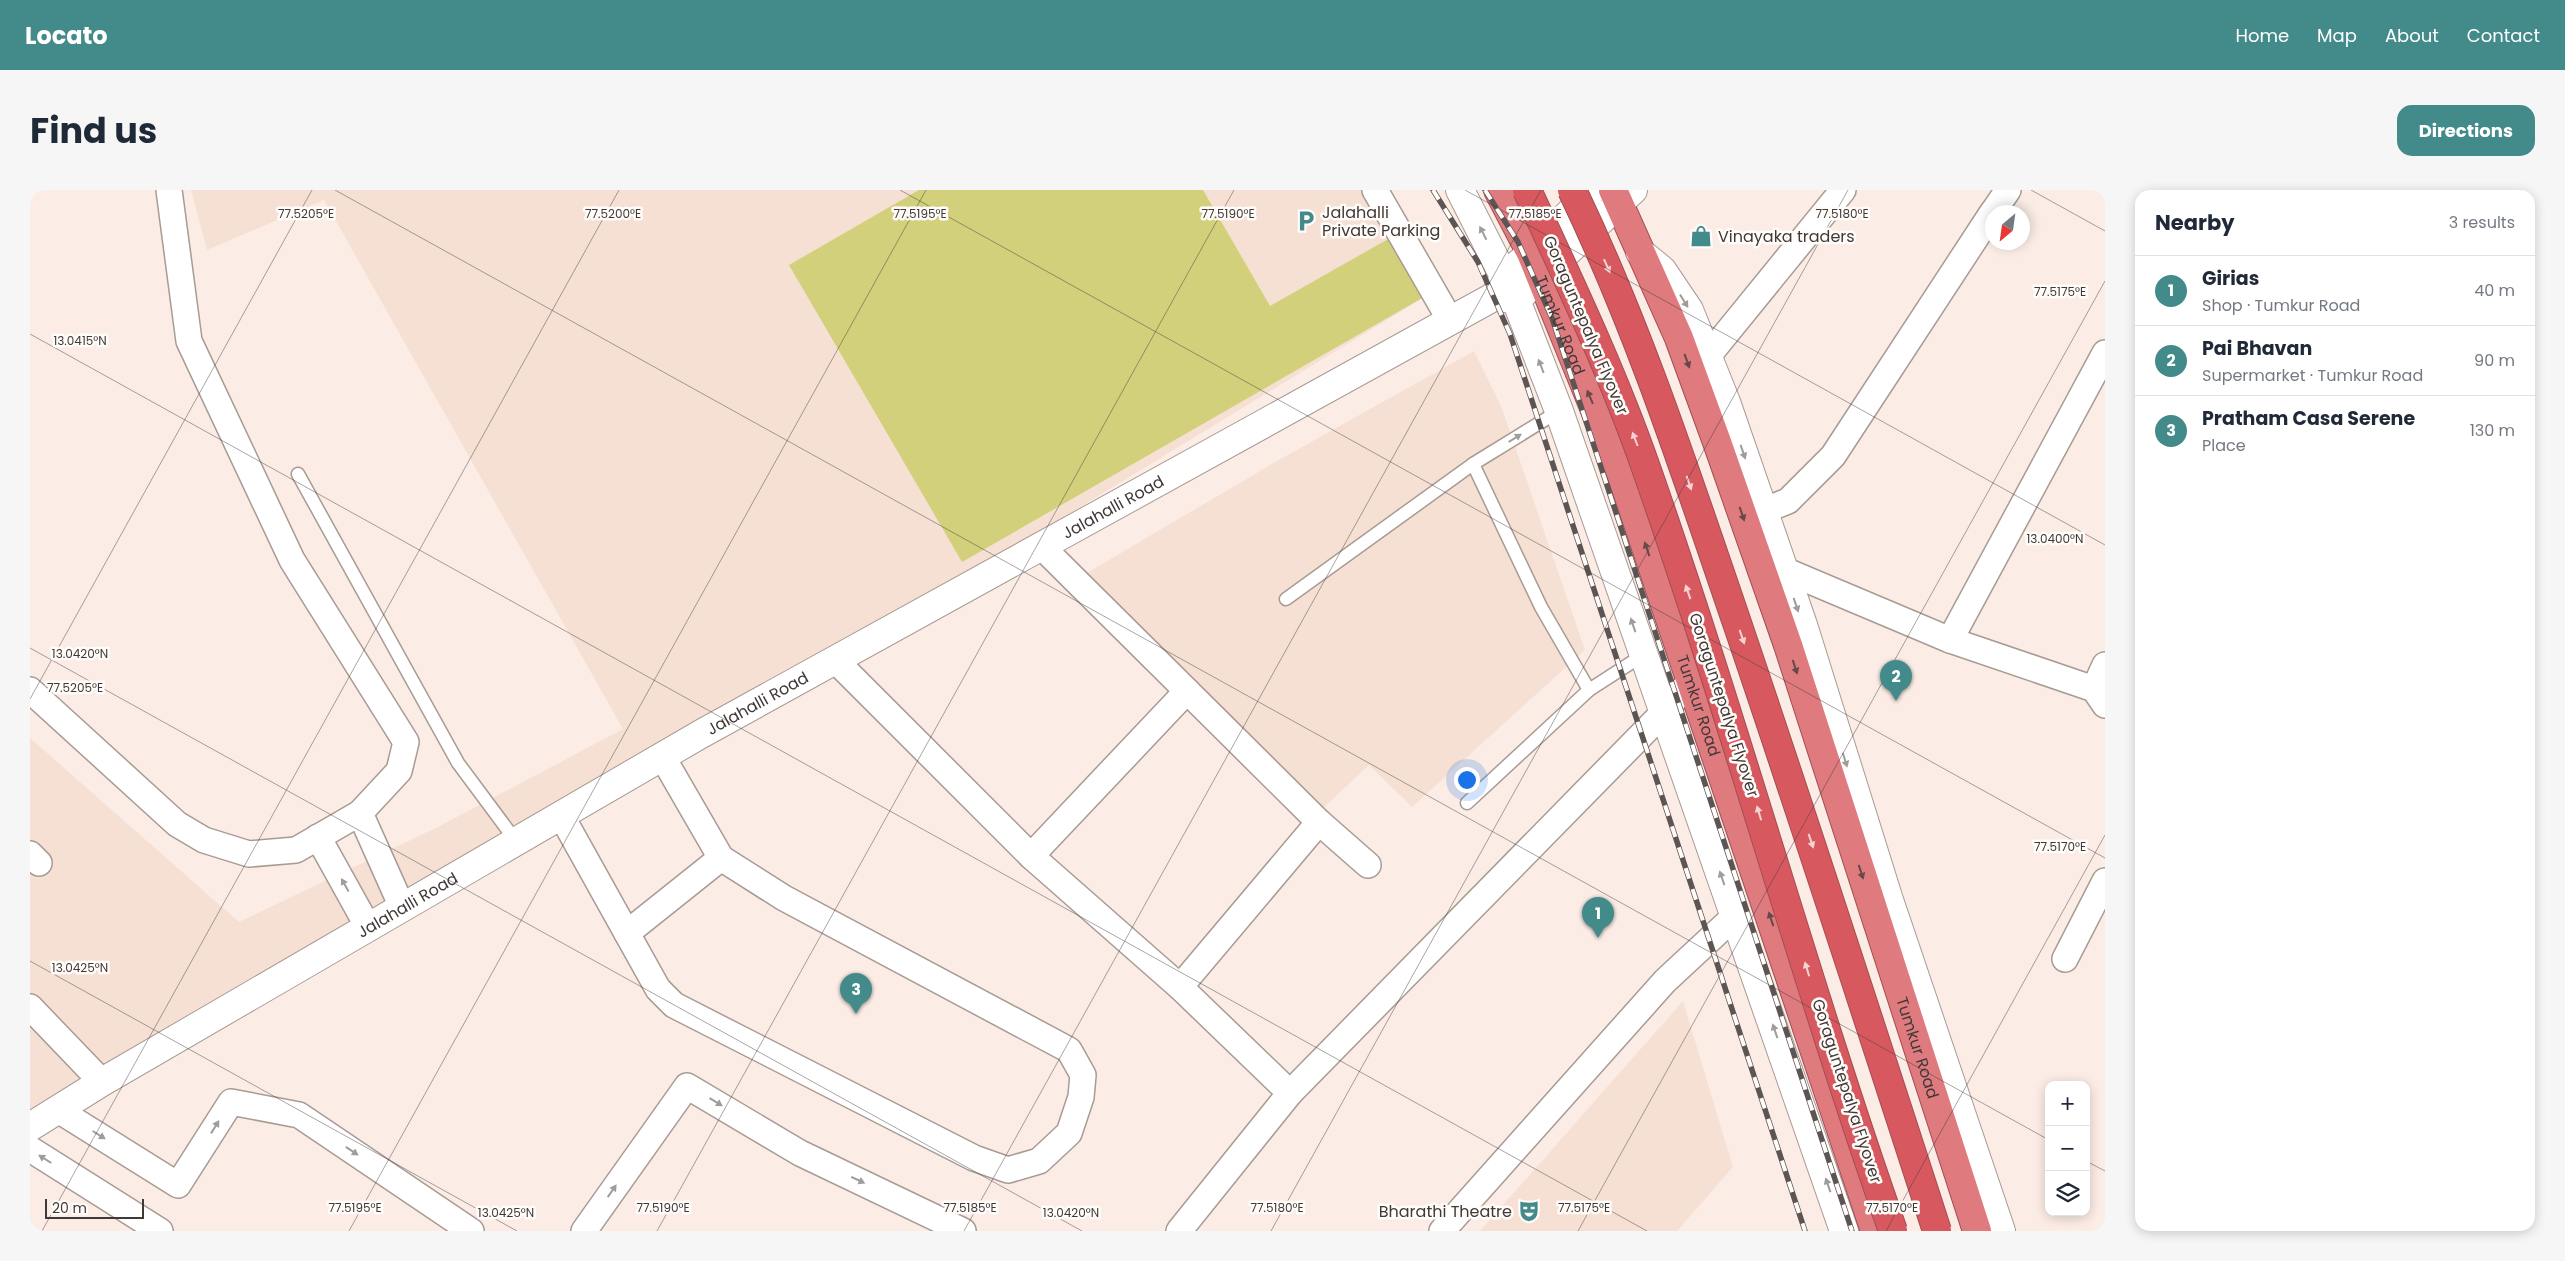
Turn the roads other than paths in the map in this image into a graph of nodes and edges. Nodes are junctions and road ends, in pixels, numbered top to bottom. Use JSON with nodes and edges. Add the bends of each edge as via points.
{"nodes":[{"id":1,"x":169,"y":190,"type":"edge"},
{"id":2,"x":1375,"y":190,"type":"edge"},
{"id":3,"x":1460,"y":190,"type":"edge"},
{"id":4,"x":1498,"y":190,"type":"edge"},
{"id":5,"x":1526,"y":190,"type":"edge"},
{"id":6,"x":1572,"y":190,"type":"edge"},
{"id":7,"x":1592,"y":190,"type":"edge"},
{"id":8,"x":1843,"y":190,"type":"edge"},
{"id":9,"x":2008,"y":190,"type":"edge"},
{"id":10,"x":1622,"y":195,"type":"edge"},
{"id":11,"x":1998,"y":205,"type":"edge"},
{"id":12,"x":1985,"y":225,"type":"edge"},
{"id":13,"x":1640,"y":252,"type":"junction"},
{"id":14,"x":1536,"y":266,"type":"junction"},
{"id":15,"x":1505,"y":291,"type":"junction"},
{"id":16,"x":1450,"y":320,"type":"junction"},
{"id":17,"x":2105,"y":353,"type":"edge"},
{"id":18,"x":1708,"y":356,"type":"junction"},
{"id":19,"x":1559,"y":411,"type":"junction"},
{"id":20,"x":1473,"y":464,"type":"junction"},
{"id":21,"x":298,"y":474,"type":"dead end"},
{"id":22,"x":1764,"y":511,"type":"junction"},
{"id":23,"x":1041,"y":546,"type":"junction"},
{"id":24,"x":1784,"y":570,"type":"junction"},
{"id":25,"x":1286,"y":599,"type":"dead end"},
{"id":26,"x":1950,"y":640,"type":"junction"},
{"id":27,"x":1644,"y":655,"type":"junction"},
{"id":28,"x":835,"y":660,"type":"junction"},
{"id":29,"x":2105,"y":665,"type":"edge"},
{"id":30,"x":1691,"y":680,"type":"junction"},
{"id":31,"x":30,"y":690,"type":"edge"},
{"id":32,"x":1589,"y":690,"type":"junction"},
{"id":33,"x":1187,"y":691,"type":"junction"},
{"id":34,"x":2099,"y":697,"type":"edge"},
{"id":35,"x":1664,"y":712,"type":"junction"},
{"id":36,"x":662,"y":756,"type":"junction"},
{"id":37,"x":1467,"y":803,"type":"dead end"},
{"id":38,"x":360,"y":813,"type":"junction"},
{"id":39,"x":561,"y":815,"type":"junction"},
{"id":40,"x":1319,"y":822,"type":"junction"},
{"id":41,"x":318,"y":837,"type":"junction"},
{"id":42,"x":516,"y":842,"type":"junction"},
{"id":43,"x":1031,"y":856,"type":"junction"},
{"id":44,"x":721,"y":858,"type":"junction"},
{"id":45,"x":1368,"y":865,"type":"dead end"},
{"id":46,"x":2105,"y":881,"type":"edge"},
{"id":47,"x":402,"y":907,"type":"junction"},
{"id":48,"x":1735,"y":916,"type":"junction"},
{"id":49,"x":368,"y":928,"type":"junction"},
{"id":50,"x":627,"y":933,"type":"junction"},
{"id":51,"x":2065,"y":958,"type":"dead end"},
{"id":52,"x":1180,"y":987,"type":"junction"},
{"id":53,"x":30,"y":1007,"type":"edge"},
{"id":54,"x":102,"y":1082,"type":"junction"},
{"id":55,"x":1290,"y":1093,"type":"junction"},
{"id":56,"x":58,"y":1110,"type":"junction"},
{"id":57,"x":30,"y":1127,"type":"edge"},
{"id":58,"x":30,"y":1149,"type":"edge"},
{"id":59,"x":160,"y":1231,"type":"edge"},
{"id":60,"x":470,"y":1231,"type":"edge"},
{"id":61,"x":584,"y":1231,"type":"edge"},
{"id":62,"x":963,"y":1231,"type":"edge"},
{"id":63,"x":1179,"y":1231,"type":"edge"},
{"id":64,"x":1442,"y":1231,"type":"edge"},
{"id":65,"x":1844,"y":1231,"type":"edge"},
{"id":66,"x":1875,"y":1231,"type":"edge"},
{"id":67,"x":1893,"y":1231,"type":"edge"},
{"id":68,"x":1937,"y":1231,"type":"edge"},
{"id":69,"x":1977,"y":1231,"type":"edge"},
{"id":70,"x":2001,"y":1231,"type":"edge"}],
"edges":[{"from":1,"to":38,"type":"street","via":[[189,341],[292,560],[406,742],[399,772]]},
{"from":2,"to":16,"type":"street"},
{"from":15,"to":3,"type":"street","one_way":true},
{"from":4,"to":14,"type":"highway","name":"Tumkur Road"},
{"from":67,"to":5,"type":"highway","name":"Goraguntepalya Flyover","one_way":true,"bridge":true,"via":[[1644,463],[1595,338]]},
{"from":6,"to":68,"type":"highway","one_way":true,"bridge":true,"via":[[1620,296],[1660,397],[1817,857]]},
{"from":7,"to":14,"type":"street"},
{"from":8,"to":18,"type":"street"},
{"from":9,"to":11,"type":"street"},
{"from":10,"to":13,"type":"highway","name":"Tumkur Road"},
{"from":10,"to":14,"type":"street"},
{"from":12,"to":22,"type":"street","via":[[1832,456],[1788,501]]},
{"from":13,"to":18,"type":"street","one_way":true,"via":[[1662,270],[1677,290]]},
{"from":13,"to":69,"type":"highway","name":"Tumkur Road","one_way":true,"via":[[1678,338],[1788,645]]},
{"from":14,"to":15,"type":"street","name":"Jalahalli Road"},
{"from":30,"to":14,"type":"highway","name":"Tumkur Road","one_way":true,"via":[[1622,476]]},
{"from":15,"to":16,"type":"street","name":"Jalahalli Road"},
{"from":19,"to":15,"type":"street","one_way":true},
{"from":16,"to":23,"type":"street","name":"Jalahalli Road"},
{"from":17,"to":26,"type":"street"},
{"from":18,"to":22,"type":"street","one_way":true},
{"from":20,"to":19,"type":"lane","one_way":true},
{"from":27,"to":19,"type":"street","one_way":true},
{"from":20,"to":25,"type":"lane"},
{"from":20,"to":32,"type":"lane","via":[[1542,607]]},
{"from":21,"to":42,"type":"lane","via":[[458,763]]},
{"from":22,"to":24,"type":"street"},
{"from":23,"to":28,"type":"street","name":"Jalahalli Road"},
{"from":23,"to":33,"type":"street"},
{"from":24,"to":26,"type":"street"},
{"from":24,"to":70,"type":"street","one_way":true,"via":[[1888,897]]},
{"from":26,"to":34,"type":"street"},
{"from":27,"to":32,"type":"lane"},
{"from":27,"to":35,"type":"street"},
{"from":28,"to":36,"type":"street","name":"Jalahalli Road"},
{"from":28,"to":43,"type":"street"},
{"from":29,"to":34,"type":"street"},
{"from":30,"to":35,"type":"street"},
{"from":66,"to":30,"type":"highway","name":"Tumkur Road","one_way":true},
{"from":31,"to":41,"type":"street","via":[[177,824],[204,840],[249,854],[296,850]]},
{"from":32,"to":37,"type":"lane"},
{"from":33,"to":40,"type":"street"},
{"from":33,"to":43,"type":"street"},
{"from":48,"to":35,"type":"street","one_way":true},
{"from":35,"to":55,"type":"street"},
{"from":36,"to":39,"type":"street","name":"Jalahalli Road"},
{"from":36,"to":44,"type":"street"},
{"from":38,"to":41,"type":"street"},
{"from":38,"to":47,"type":"street"},
{"from":39,"to":42,"type":"street","name":"Jalahalli Road"},
{"from":39,"to":50,"type":"street"},
{"from":40,"to":45,"type":"street"},
{"from":40,"to":52,"type":"street"},
{"from":49,"to":41,"type":"street","one_way":true},
{"from":42,"to":47,"type":"street","name":"Jalahalli Road"},
{"from":43,"to":52,"type":"street"},
{"from":44,"to":50,"type":"street"},
{"from":44,"to":50,"type":"street","via":[[784,898],[1069,1050],[1084,1075],[1081,1097],[1069,1134],[1039,1160],[1008,1170],[974,1158],[674,1005],[658,989]]},
{"from":46,"to":51,"type":"street"},
{"from":47,"to":49,"type":"street","name":"Jalahalli Road"},
{"from":48,"to":64,"type":"street","via":[[1665,981]]},
{"from":65,"to":48,"type":"street","one_way":true},
{"from":49,"to":54,"type":"street","name":"Jalahalli Road"},
{"from":52,"to":55,"type":"street"},
{"from":53,"to":54,"type":"street"},
{"from":54,"to":56,"type":"street","name":"Jalahalli Road"},
{"from":55,"to":63,"type":"street"},
{"from":56,"to":57,"type":"street","name":"Jalahalli Road"},
{"from":56,"to":60,"type":"street","one_way":true,"via":[[178,1185],[231,1102],[299,1115]]},
{"from":59,"to":58,"type":"street","one_way":true},
{"from":61,"to":62,"type":"street","one_way":true,"via":[[688,1086],[800,1153]]}]}
